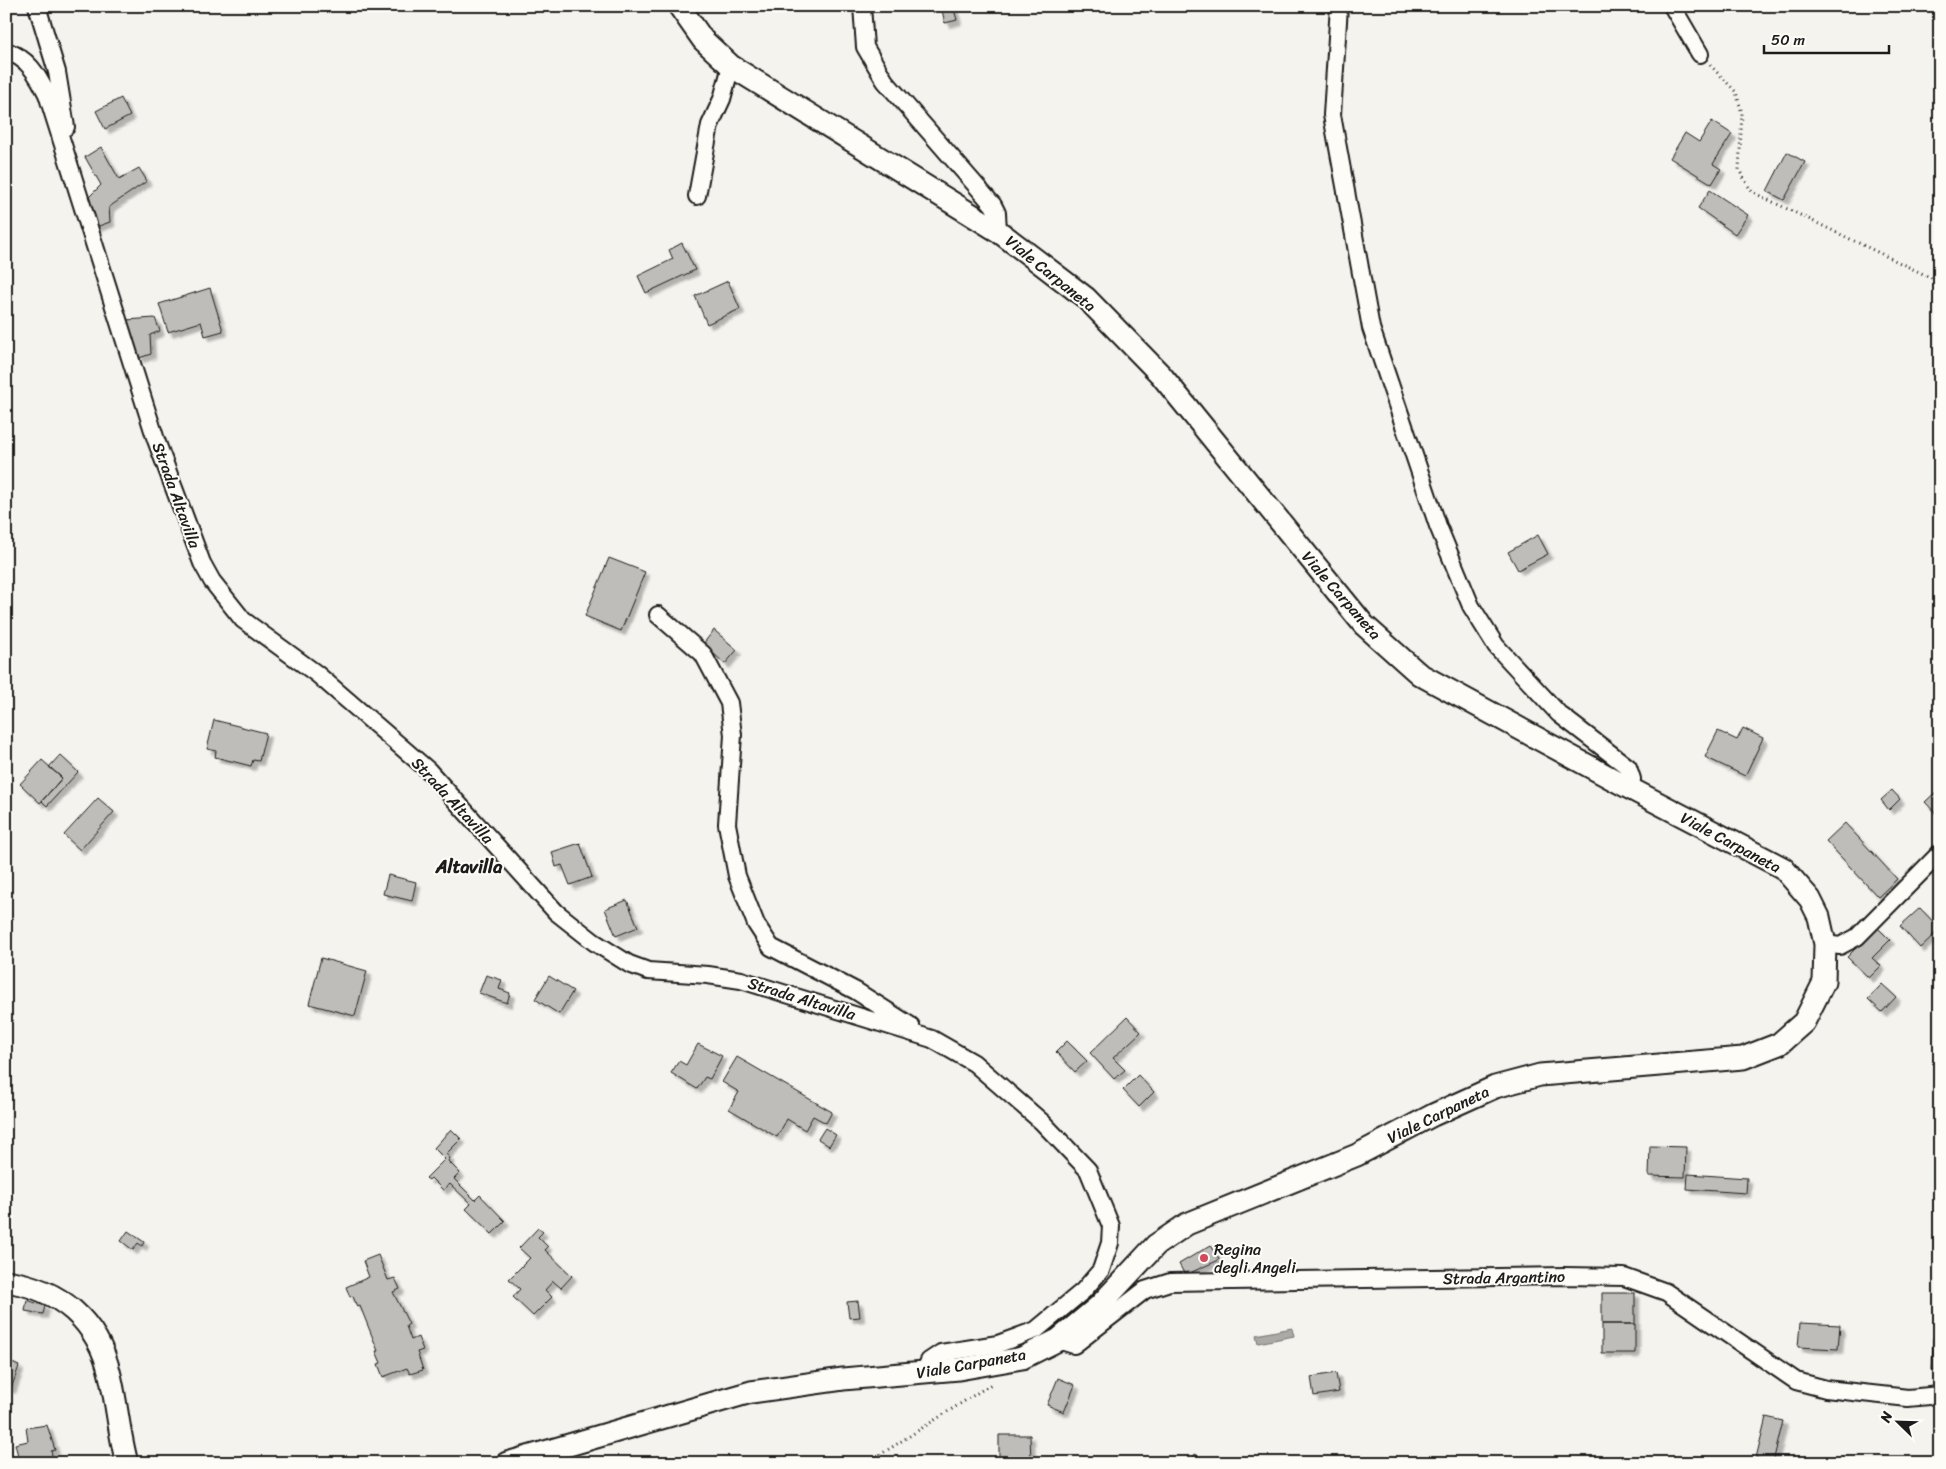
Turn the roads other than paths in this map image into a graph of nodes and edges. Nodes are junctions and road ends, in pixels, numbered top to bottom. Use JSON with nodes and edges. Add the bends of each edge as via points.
{"nodes":[{"id":1,"x":37,"y":6,"type":"edge"},
{"id":2,"x":679,"y":6,"type":"edge"},
{"id":3,"x":862,"y":6,"type":"edge"},
{"id":4,"x":1339,"y":6,"type":"edge"},
{"id":5,"x":1672,"y":6,"type":"edge"},
{"id":6,"x":6,"y":51,"type":"edge"},
{"id":7,"x":1700,"y":54,"type":"road end"},
{"id":8,"x":731,"y":66,"type":"junction"},
{"id":9,"x":66,"y":152,"type":"junction"},
{"id":10,"x":697,"y":196,"type":"dead end"},
{"id":11,"x":998,"y":231,"type":"junction"},
{"id":12,"x":658,"y":615,"type":"dead end"},
{"id":13,"x":1630,"y":789,"type":"junction"},
{"id":14,"x":1940,"y":853,"type":"edge"},
{"id":15,"x":1825,"y":944,"type":"junction"},
{"id":16,"x":922,"y":1035,"type":"junction"},
{"id":17,"x":6,"y":1281,"type":"edge"},
{"id":18,"x":1058,"y":1340,"type":"junction"},
{"id":19,"x":924,"y":1373,"type":"junction"},
{"id":20,"x":1940,"y":1395,"type":"edge"},
{"id":21,"x":127,"y":1463,"type":"edge"},
{"id":22,"x":507,"y":1463,"type":"edge"}],
"edges":[{"from":1,"to":9,"type":"street","name":"Strada Altavilla","via":[[64,103]]},
{"from":2,"to":8,"type":"main road","name":"Viale Carpaneta","via":[[703,40]]},
{"from":3,"to":11,"type":"street","via":[[864,46],[885,81],[993,205],[998,213]]},
{"from":4,"to":13,"type":"street","via":[[1332,115],[1371,328],[1438,526],[1471,606],[1496,646],[1559,714],[1628,767],[1632,779]]},
{"from":5,"to":7,"type":"street"},
{"from":6,"to":9,"type":"street","name":"Strada Altavilla","via":[[23,59],[38,76],[54,112]]},
{"from":8,"to":10,"type":"street","via":[[722,99],[710,125]]},
{"from":8,"to":11,"type":"main road","name":"Viale Carpaneta"},
{"from":9,"to":16,"type":"street","name":"Strada Altavilla","via":[[156,440],[202,563],[243,620],[317,674],[428,770],[556,912],[601,947],[648,972],[740,980]]},
{"from":11,"to":13,"type":"main road","name":"Viale Carpaneta","via":[[1086,298],[1161,375],[1364,625],[1419,674]]},
{"from":12,"to":16,"type":"street","via":[[703,654],[729,703],[733,735],[727,824],[737,876],[756,924],[771,947],[856,991]]},
{"from":13,"to":15,"type":"main road","name":"Viale Carpaneta","via":[[1784,868],[1810,899],[1819,917]]},
{"from":14,"to":15,"type":"street","via":[[1857,936],[1840,946]]},
{"from":15,"to":18,"type":"main road","name":"Viale Carpaneta","via":[[1824,982],[1804,1022],[1779,1044],[1743,1058],[1540,1075],[1495,1087],[1357,1155],[1187,1224],[1156,1246],[1100,1305]]},
{"from":16,"to":19,"type":"street","name":"Strada Altavilla","via":[[974,1063],[1065,1144],[1088,1170],[1111,1226],[1110,1243],[1101,1270],[1058,1314],[1036,1330],[998,1344],[940,1353],[929,1361]]},
{"from":17,"to":21,"type":"main road","via":[[24,1284],[65,1303],[91,1329],[110,1374]]},
{"from":18,"to":19,"type":"main road","name":"Viale Carpaneta","via":[[1022,1358]]},
{"from":18,"to":20,"type":"street","name":"Strada Argantino","via":[[1074,1345],[1145,1290],[1170,1282],[1624,1277],[1666,1292],[1796,1381],[1826,1389],[1908,1398]]},
{"from":19,"to":22,"type":"main road","name":"Viale Carpaneta","via":[[751,1392]]}]}
